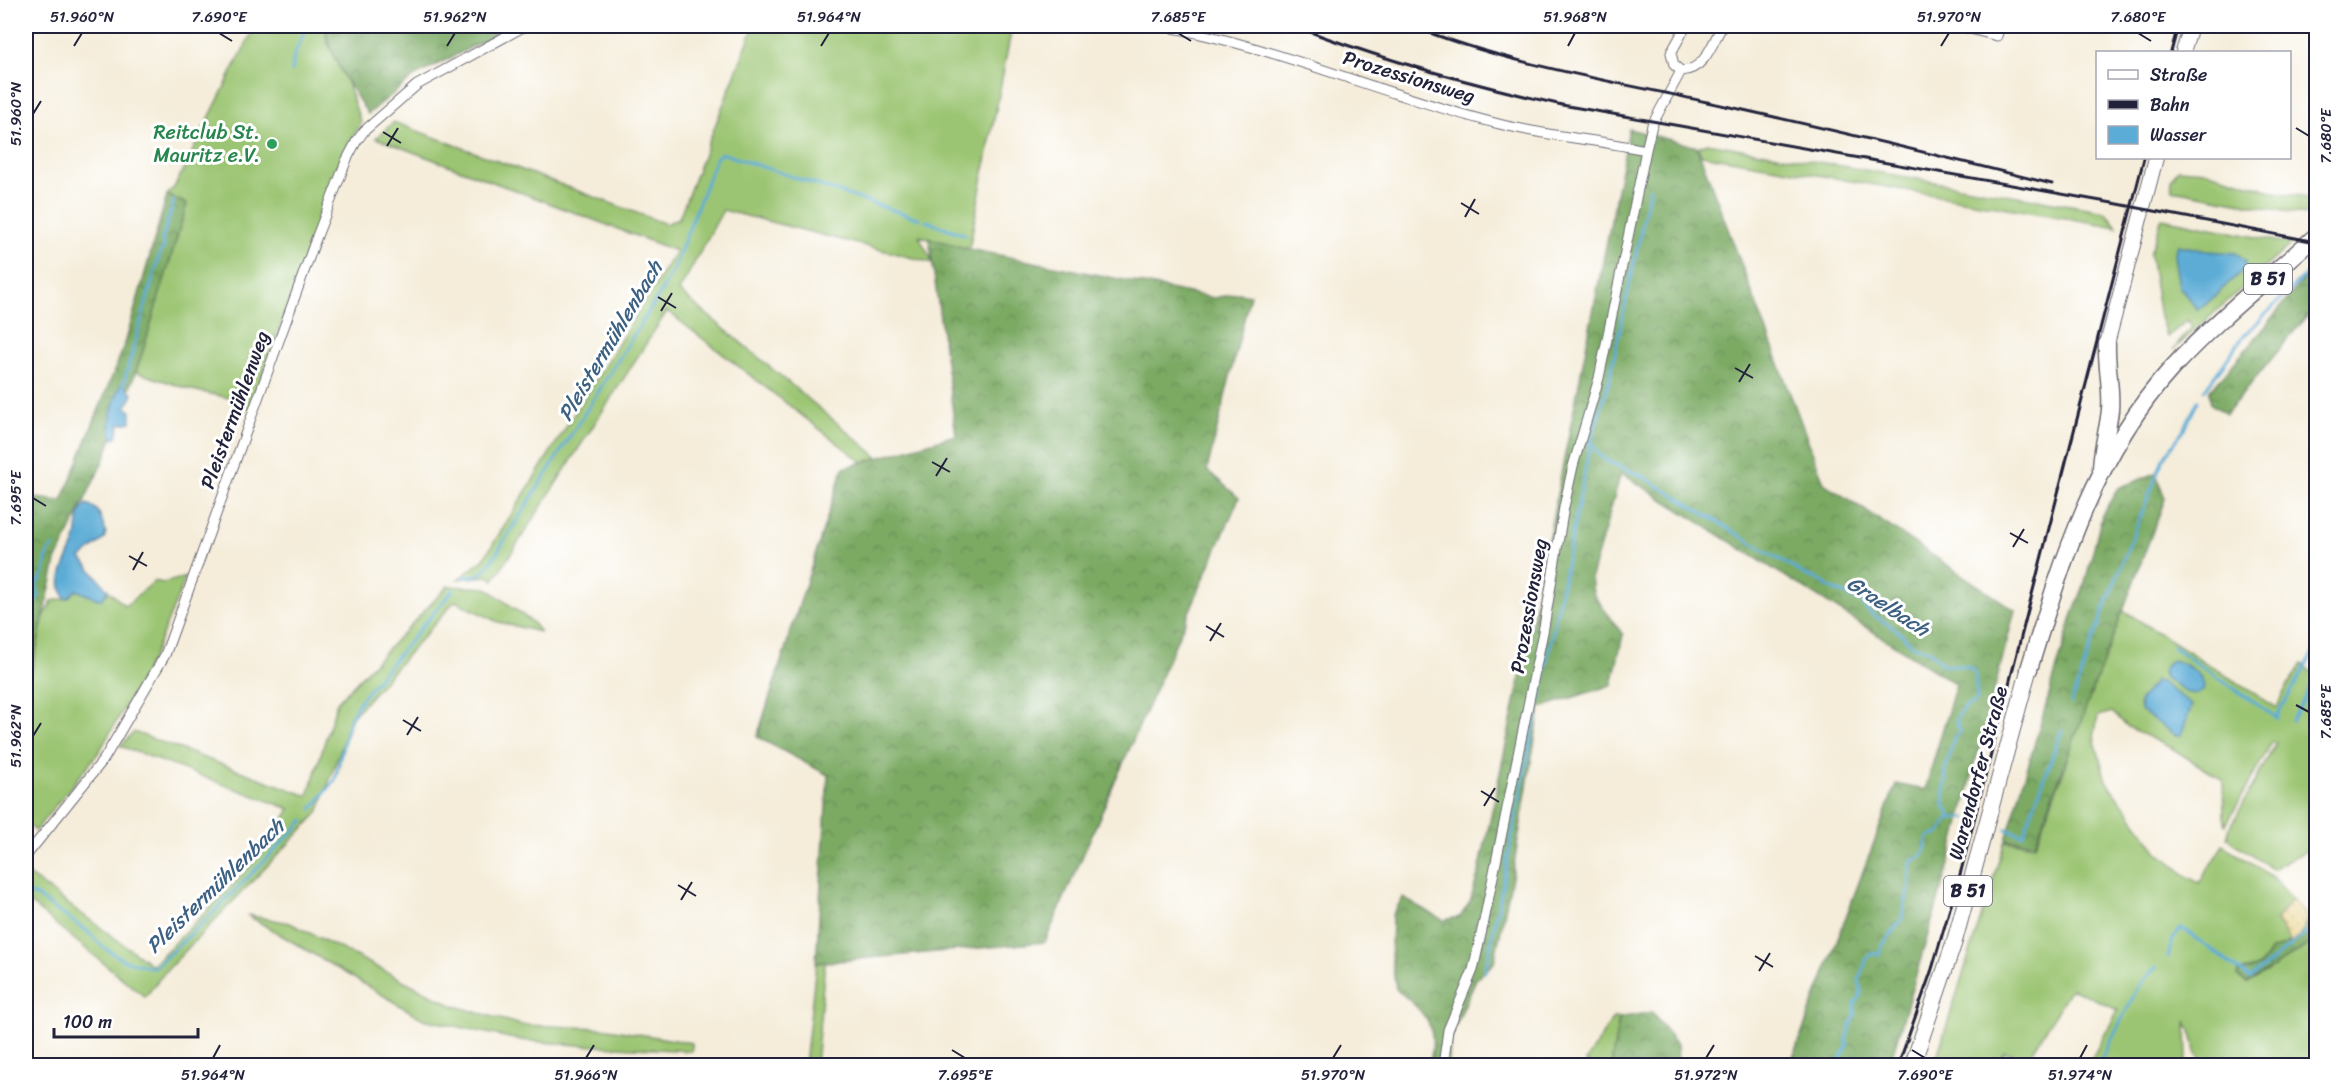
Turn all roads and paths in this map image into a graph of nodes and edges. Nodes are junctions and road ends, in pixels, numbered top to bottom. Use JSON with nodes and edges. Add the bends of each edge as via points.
{"nodes":[{"id":1,"x":525,"y":26,"type":"edge"},
{"id":2,"x":1163,"y":26,"type":"edge"},
{"id":3,"x":1686,"y":26,"type":"edge"},
{"id":4,"x":1722,"y":26,"type":"edge"},
{"id":5,"x":1959,"y":26,"type":"edge"},
{"id":6,"x":2000,"y":26,"type":"edge"},
{"id":7,"x":2191,"y":26,"type":"edge"},
{"id":8,"x":2183,"y":51,"type":"edge"},
{"id":9,"x":1682,"y":71,"type":"junction"},
{"id":10,"x":1646,"y":150,"type":"junction"},
{"id":11,"x":2156,"y":159,"type":"edge"},
{"id":12,"x":2316,"y":236,"type":"edge"},
{"id":13,"x":2107,"y":344,"type":"joint"},
{"id":14,"x":2101,"y":471,"type":"junction"},
{"id":15,"x":2029,"y":669,"type":"joint"},
{"id":16,"x":26,"y":856,"type":"edge"},
{"id":17,"x":1443,"y":1065,"type":"edge"},
{"id":18,"x":1912,"y":1065,"type":"edge"}],
"edges":[{"from":1,"to":16,"type":"street","name":"Pleistermühlenweg","via":[[417,85],[356,142],[317,236],[165,655],[104,759]]},
{"from":2,"to":10,"type":"street","name":"Prozessionsweg","via":[[1227,39],[1500,124]]},
{"from":3,"to":9,"type":"street","via":[[1671,52],[1674,65]]},
{"from":4,"to":9,"type":"street","name":"Prozessionsweg","via":[[1701,63]]},
{"from":5,"to":6,"type":"street","via":[[1997,36]]},
{"from":7,"to":8,"type":"main road"},
{"from":9,"to":10,"type":"street","name":"Prozessionsweg","via":[[1652,125]]},
{"from":10,"to":17,"type":"street","name":"Prozessionsweg","via":[[1599,378],[1564,507],[1544,627],[1484,921],[1473,970],[1448,1030]]},
{"from":11,"to":13,"type":"main road"},
{"from":12,"to":14,"type":"highway","number":"B 51","via":[[2167,374]]},
{"from":13,"to":14,"type":"highway","via":[[2110,408]]},
{"from":14,"to":15,"type":"highway","name":"Warendorfer Straße","number":"B 51","via":[[2063,559]]},
{"from":15,"to":18,"type":"main road","name":"Warendorfer Straße","number":"B 51","via":[[1954,943]]}]}
